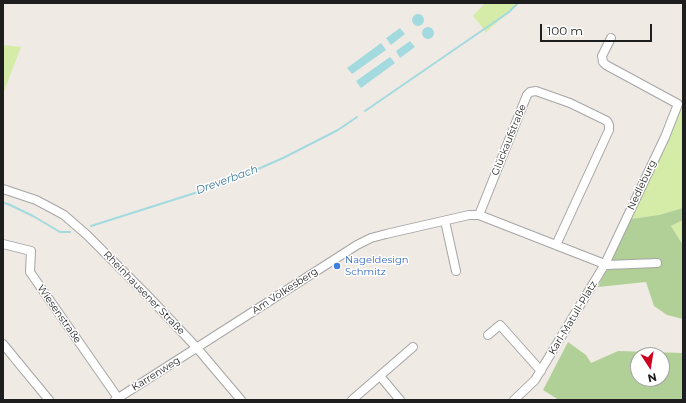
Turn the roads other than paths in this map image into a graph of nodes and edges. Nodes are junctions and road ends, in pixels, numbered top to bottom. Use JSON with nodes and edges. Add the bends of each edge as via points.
{"nodes":[{"id":1,"x":611,"y":38,"type":"dead end"},
{"id":2,"x":3,"y":189,"type":"edge"},
{"id":3,"x":479,"y":215,"type":"junction"},
{"id":4,"x":445,"y":221,"type":"junction"},
{"id":5,"x":3,"y":244,"type":"edge"},
{"id":6,"x":556,"y":245,"type":"junction"},
{"id":7,"x":605,"y":264,"type":"junction"},
{"id":8,"x":657,"y":264,"type":"dead end"},
{"id":9,"x":456,"y":271,"type":"dead end"},
{"id":10,"x":488,"y":335,"type":"dead end"},
{"id":11,"x":3,"y":344,"type":"edge"},
{"id":12,"x":197,"y":348,"type":"junction"},
{"id":13,"x":413,"y":348,"type":"dead end"},
{"id":14,"x":541,"y":371,"type":"junction"},
{"id":15,"x":380,"y":376,"type":"junction"},
{"id":16,"x":116,"y":399,"type":"edge"},
{"id":17,"x":49,"y":400,"type":"edge"},
{"id":18,"x":241,"y":400,"type":"edge"},
{"id":19,"x":352,"y":400,"type":"edge"},
{"id":20,"x":400,"y":400,"type":"edge"},
{"id":21,"x":514,"y":400,"type":"edge"}],
"edges":[{"from":1,"to":7,"type":"street","name":"Nedleburg","via":[[602,56],[603,62],[678,104]]},
{"from":2,"to":12,"type":"street","name":"Rheinhausener Straße","via":[[36,200],[64,215],[147,294]]},
{"from":3,"to":4,"type":"street","name":"Am Volkesberg"},
{"from":3,"to":6,"type":"street","name":"Am Volkesberg"},
{"from":3,"to":6,"type":"street","name":"Glückaufstraße","via":[[530,92],[536,91],[570,103],[607,121],[609,130]]},
{"from":4,"to":9,"type":"street"},
{"from":4,"to":12,"type":"street","name":"Am Volkesberg","via":[[371,238],[357,245]]},
{"from":5,"to":16,"type":"street","name":"Wiesenstraße","via":[[31,251],[30,272]]},
{"from":6,"to":7,"type":"street","name":"Am Volkesberg"},
{"from":7,"to":8,"type":"street","name":"Am Volkesberg"},
{"from":7,"to":14,"type":"street","name":"Karl-Matull-Platz"},
{"from":10,"to":14,"type":"street","via":[[500,325]]},
{"from":11,"to":17,"type":"street"},
{"from":12,"to":16,"type":"street","name":"Karrenweg"},
{"from":12,"to":18,"type":"street","name":"Rheinhausener Straße"},
{"from":13,"to":15,"type":"street"},
{"from":14,"to":21,"type":"street","name":"Karl-Matull-Platz"},
{"from":15,"to":19,"type":"street"},
{"from":15,"to":20,"type":"street"}]}
